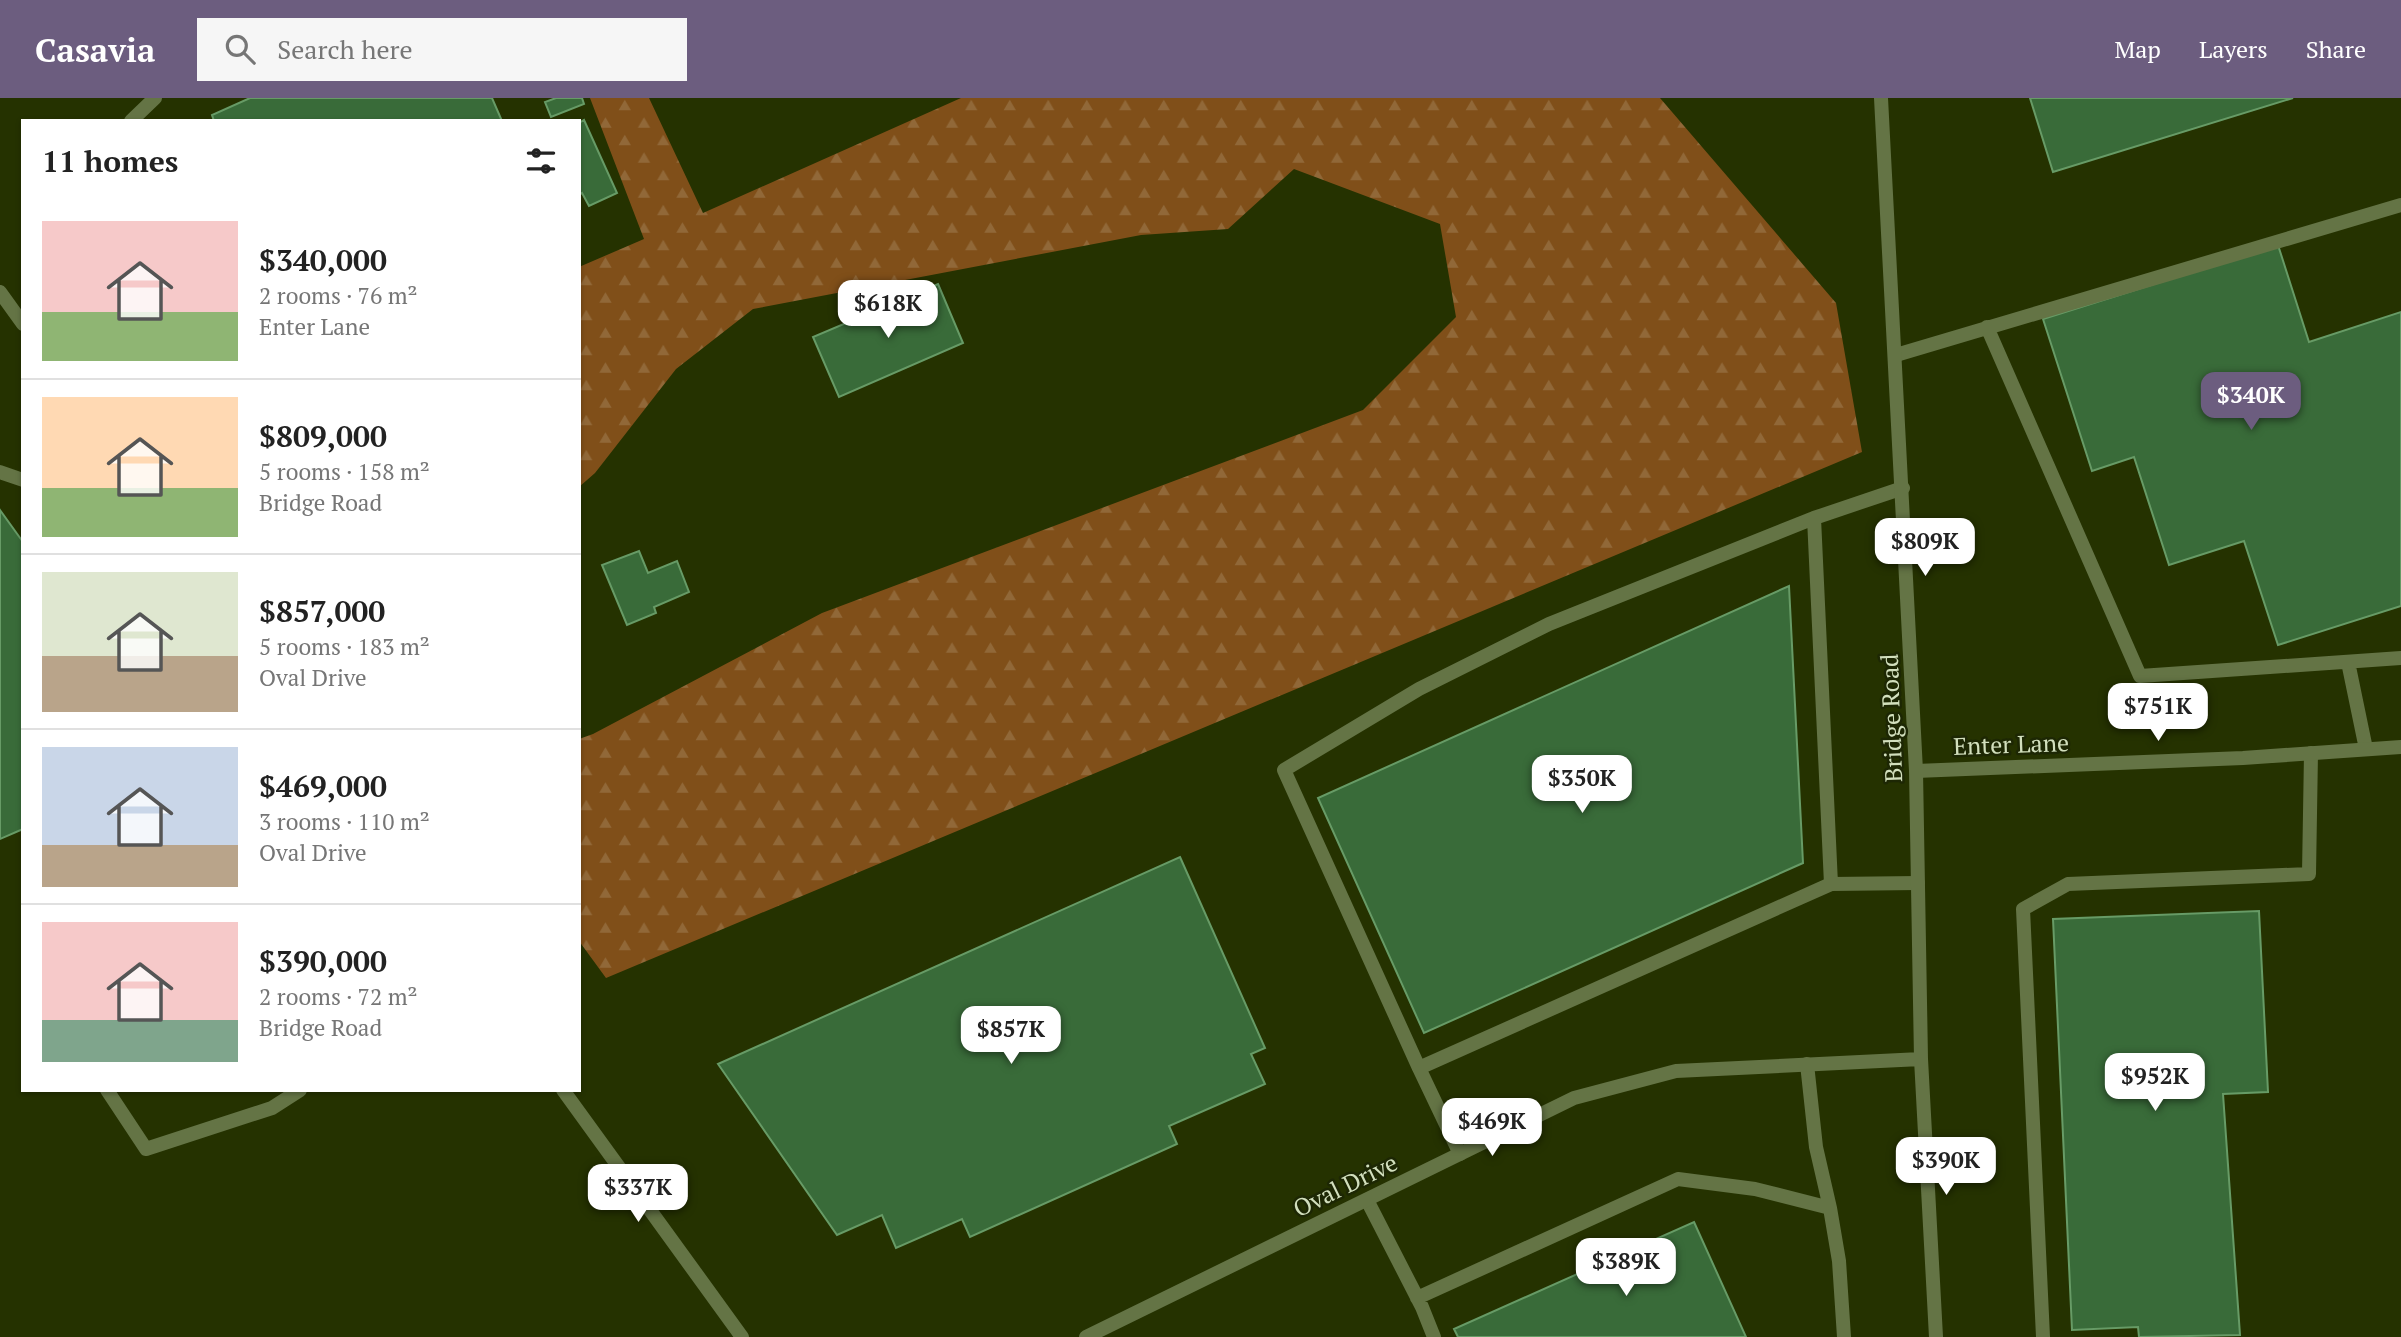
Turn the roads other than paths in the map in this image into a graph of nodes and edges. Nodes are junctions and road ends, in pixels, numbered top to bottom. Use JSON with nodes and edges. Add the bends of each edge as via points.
{"nodes":[{"id":1,"x":155,"y":98,"type":"edge"},
{"id":2,"x":1881,"y":98,"type":"edge"},
{"id":3,"x":133,"y":119,"type":"edge"},
{"id":4,"x":2401,"y":205,"type":"edge"},
{"id":5,"x":0,"y":292,"type":"edge"},
{"id":6,"x":21,"y":321,"type":"edge"},
{"id":7,"x":1987,"y":327,"type":"junction"},
{"id":8,"x":1896,"y":355,"type":"junction"},
{"id":9,"x":0,"y":472,"type":"edge"},
{"id":10,"x":21,"y":479,"type":"edge"},
{"id":11,"x":1903,"y":488,"type":"junction"},
{"id":12,"x":1814,"y":518,"type":"junction"},
{"id":13,"x":2401,"y":658,"type":"edge"},
{"id":14,"x":2348,"y":662,"type":"junction"},
{"id":15,"x":2401,"y":747,"type":"edge"},
{"id":16,"x":2365,"y":749,"type":"junction"},
{"id":17,"x":2311,"y":753,"type":"junction"},
{"id":18,"x":1916,"y":771,"type":"junction"},
{"id":19,"x":1918,"y":883,"type":"junction"},
{"id":20,"x":1831,"y":884,"type":"junction"},
{"id":21,"x":1921,"y":1059,"type":"junction"},
{"id":22,"x":1807,"y":1064,"type":"junction"},
{"id":23,"x":1419,"y":1068,"type":"junction"},
{"id":24,"x":108,"y":1092,"type":"edge"},
{"id":25,"x":297,"y":1092,"type":"edge"},
{"id":26,"x":564,"y":1092,"type":"edge"},
{"id":27,"x":1460,"y":1154,"type":"junction"},
{"id":28,"x":1367,"y":1200,"type":"junction"},
{"id":29,"x":1830,"y":1208,"type":"junction"},
{"id":30,"x":1417,"y":1298,"type":"junction"},
{"id":31,"x":742,"y":1337,"type":"edge"},
{"id":32,"x":1086,"y":1337,"type":"edge"},
{"id":33,"x":1434,"y":1337,"type":"edge"},
{"id":34,"x":1844,"y":1337,"type":"edge"},
{"id":35,"x":1936,"y":1337,"type":"edge"},
{"id":36,"x":2043,"y":1337,"type":"edge"}],
"edges":[{"from":1,"to":3,"type":"street"},
{"from":2,"to":8,"type":"street","name":"Bridge Road"},
{"from":4,"to":7,"type":"street"},
{"from":5,"to":6,"type":"street"},
{"from":7,"to":8,"type":"street"},
{"from":7,"to":14,"type":"street","via":[[2140,676]]},
{"from":8,"to":11,"type":"street","name":"Bridge Road"},
{"from":9,"to":10,"type":"street"},
{"from":11,"to":12,"type":"street"},
{"from":11,"to":18,"type":"street","name":"Bridge Road"},
{"from":12,"to":20,"type":"street"},
{"from":12,"to":23,"type":"street","via":[[1549,624],[1419,689],[1284,770]]},
{"from":13,"to":14,"type":"street"},
{"from":14,"to":16,"type":"street"},
{"from":15,"to":16,"type":"street","name":"Enter Lane"},
{"from":16,"to":17,"type":"street","name":"Enter Lane"},
{"from":17,"to":18,"type":"street","name":"Enter Lane"},
{"from":17,"to":36,"type":"street","via":[[2309,874],[2068,884],[2023,909]]},
{"from":18,"to":19,"type":"street","name":"Bridge Road"},
{"from":19,"to":20,"type":"street"},
{"from":19,"to":21,"type":"street","name":"Bridge Road"},
{"from":20,"to":23,"type":"street"},
{"from":21,"to":22,"type":"street","name":"Oval Drive"},
{"from":21,"to":35,"type":"street","name":"Bridge Road"},
{"from":22,"to":27,"type":"street","name":"Oval Drive","via":[[1675,1070],[1574,1098]]},
{"from":22,"to":29,"type":"street","via":[[1816,1147]]},
{"from":23,"to":27,"type":"street"},
{"from":24,"to":25,"type":"street","via":[[146,1149],[272,1108]]},
{"from":26,"to":31,"type":"street"},
{"from":27,"to":28,"type":"street","name":"Oval Drive"},
{"from":28,"to":30,"type":"street"},
{"from":28,"to":32,"type":"street","name":"Oval Drive"},
{"from":29,"to":30,"type":"street","via":[[1755,1188],[1678,1179]]},
{"from":29,"to":34,"type":"street"},
{"from":30,"to":33,"type":"street"}]}
